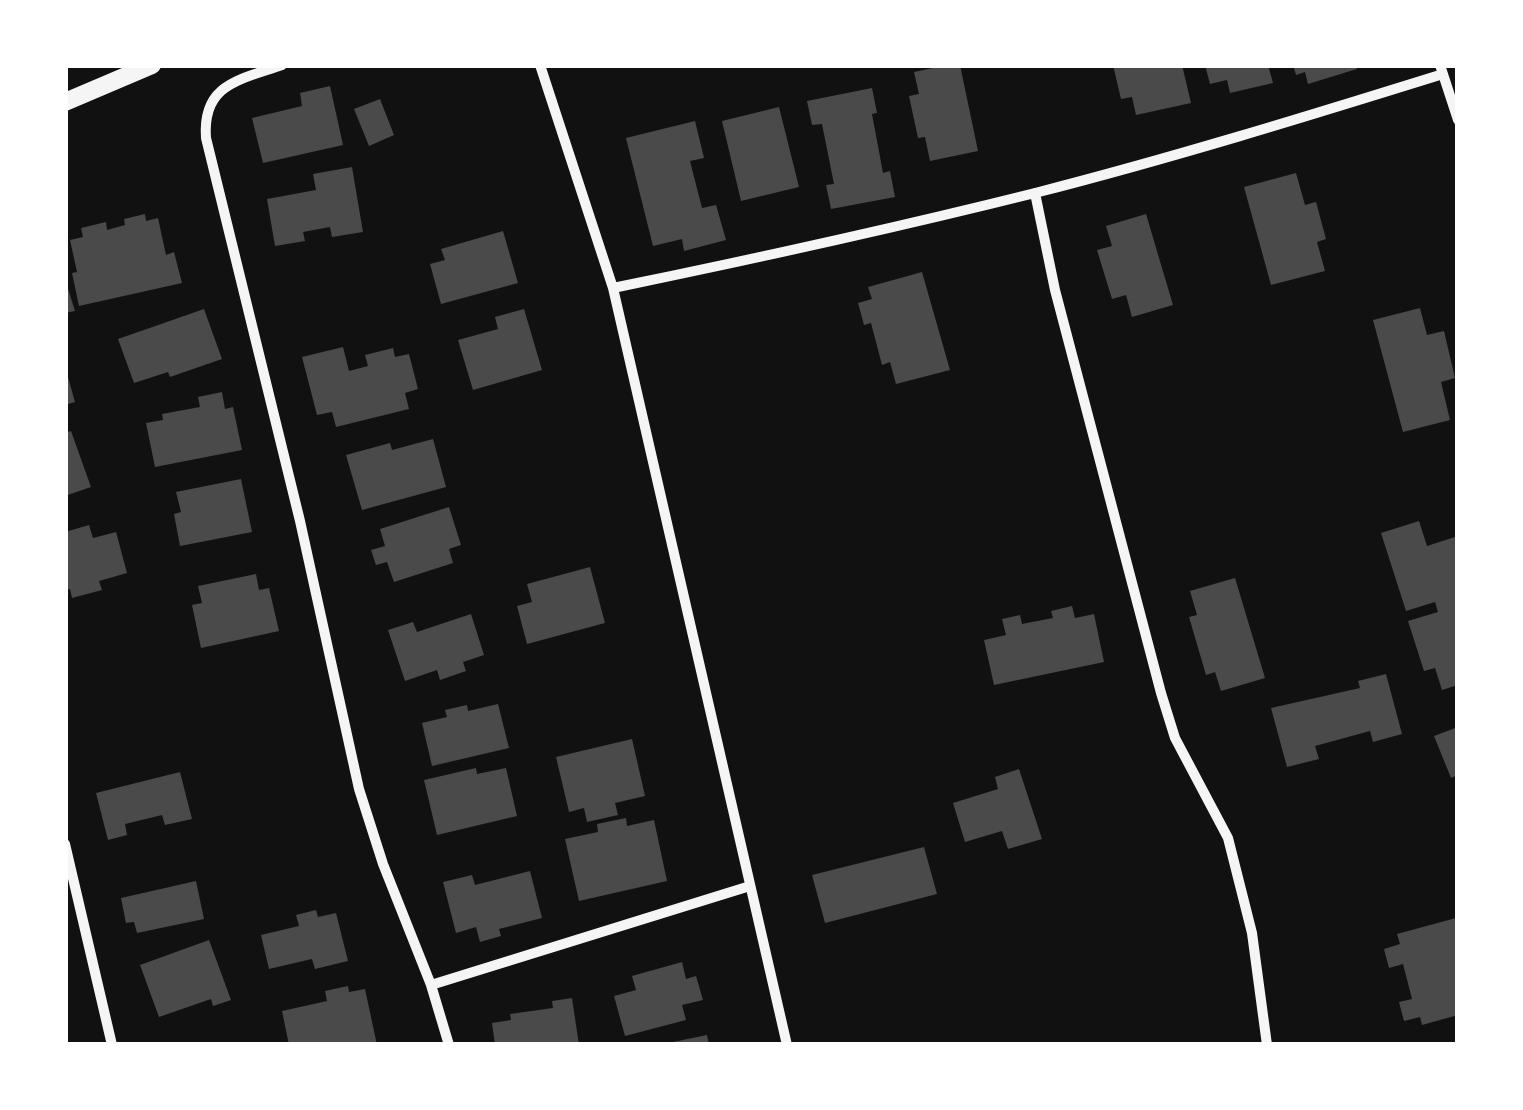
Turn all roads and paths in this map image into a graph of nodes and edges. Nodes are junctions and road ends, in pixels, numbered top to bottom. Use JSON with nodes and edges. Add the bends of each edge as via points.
{"nodes":[{"id":1,"x":152,"y":65,"type":"edge"},
{"id":2,"x":282,"y":65,"type":"edge"},
{"id":3,"x":540,"y":65,"type":"edge"},
{"id":4,"x":1442,"y":70,"type":"edge"},
{"id":5,"x":65,"y":102,"type":"edge"},
{"id":6,"x":1458,"y":120,"type":"edge"},
{"id":7,"x":1036,"y":193,"type":"junction"},
{"id":8,"x":613,"y":288,"type":"junction"},
{"id":9,"x":65,"y":844,"type":"edge"},
{"id":10,"x":750,"y":886,"type":"junction"},
{"id":11,"x":431,"y":985,"type":"junction"},
{"id":12,"x":112,"y":1045,"type":"edge"},
{"id":13,"x":449,"y":1045,"type":"edge"},
{"id":14,"x":787,"y":1045,"type":"edge"},
{"id":15,"x":1267,"y":1045,"type":"edge"}],
"edges":[{"from":1,"to":5,"type":"street"},
{"from":2,"to":11,"type":"street","via":[[220,91],[206,110],[206,138],[360,789]]},
{"from":3,"to":8,"type":"street"},
{"from":4,"to":6,"type":"street"},
{"from":4,"to":7,"type":"street","via":[[1268,128]]},
{"from":7,"to":8,"type":"street"},
{"from":7,"to":15,"type":"street","via":[[1055,290],[1161,693],[1238,872]]},
{"from":8,"to":10,"type":"street"},
{"from":9,"to":12,"type":"street"},
{"from":10,"to":11,"type":"street"},
{"from":10,"to":14,"type":"street"},
{"from":11,"to":13,"type":"street"}]}
